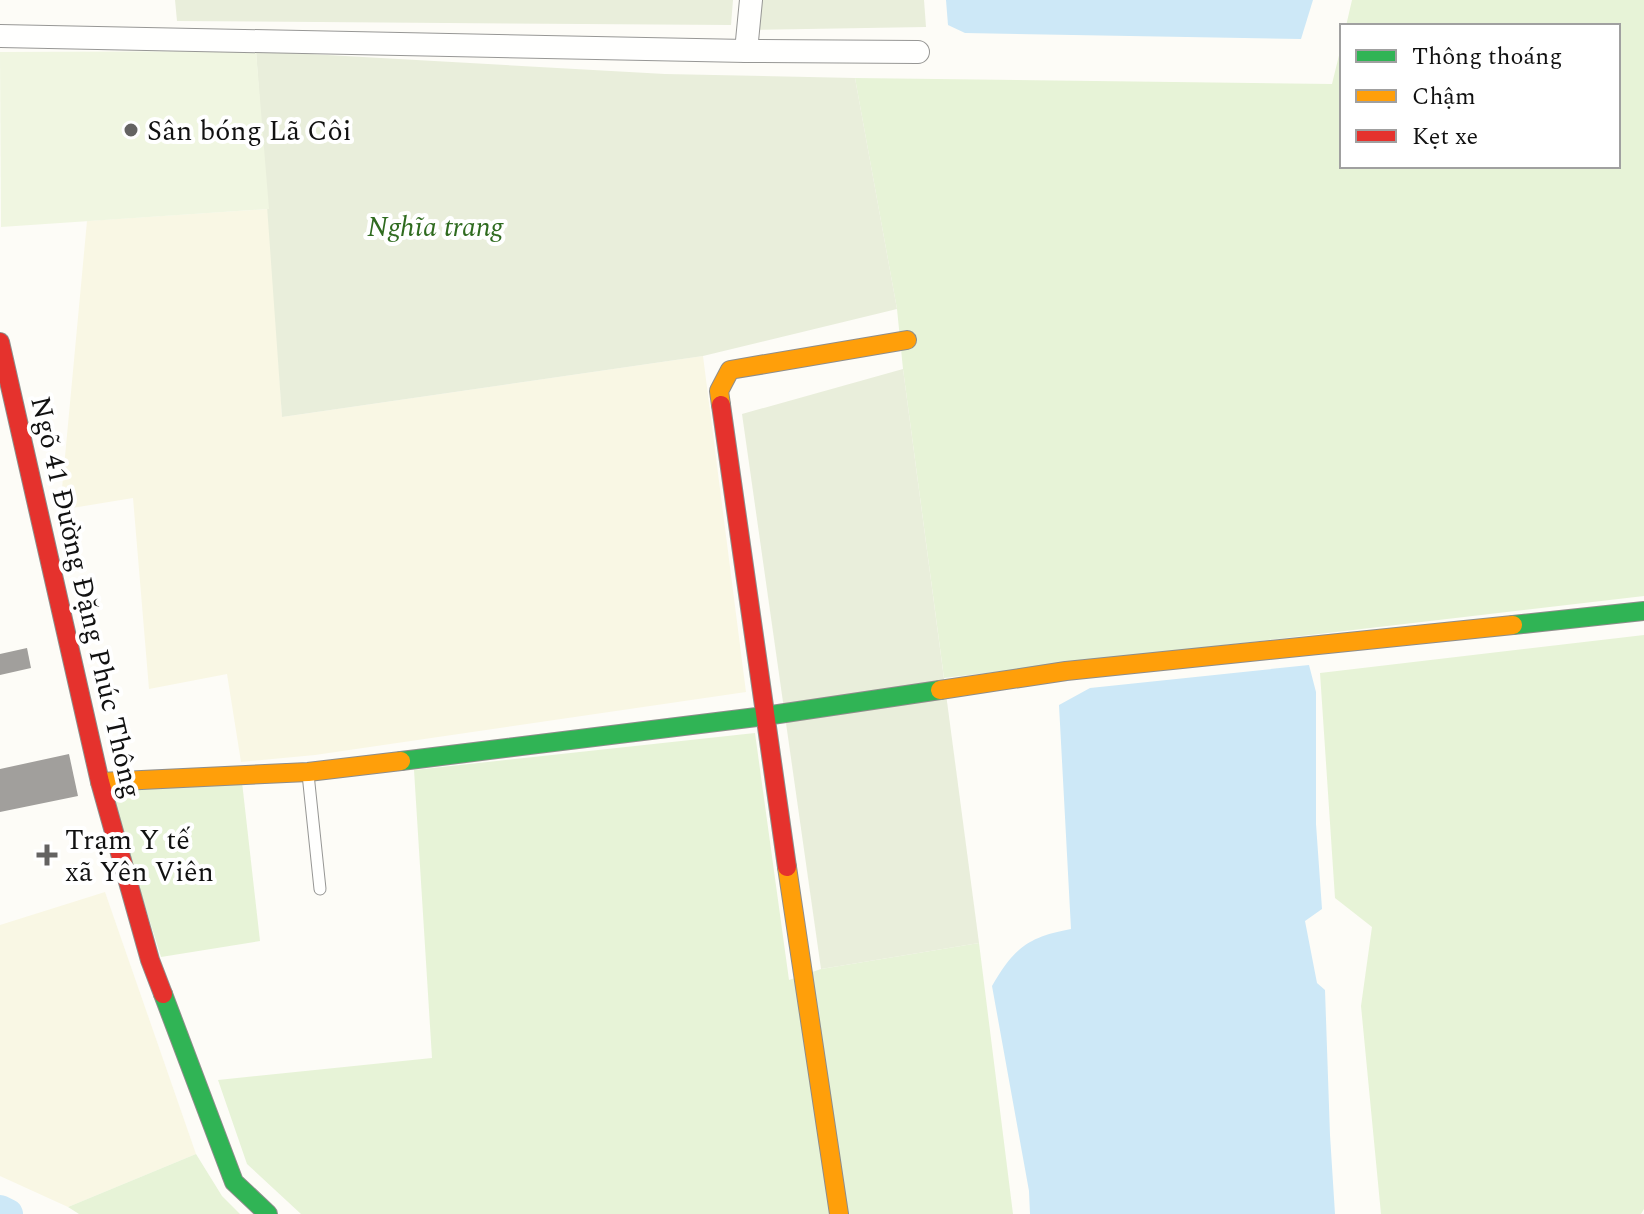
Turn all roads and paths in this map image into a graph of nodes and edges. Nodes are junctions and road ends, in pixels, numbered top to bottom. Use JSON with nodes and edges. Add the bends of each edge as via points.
{"nodes":[{"id":1,"x":751,"y":0,"type":"edge"},
{"id":2,"x":0,"y":36,"type":"edge"},
{"id":3,"x":746,"y":51,"type":"junction"},
{"id":4,"x":918,"y":52,"type":"dead end"},
{"id":5,"x":907,"y":340,"type":"dead end"},
{"id":6,"x":0,"y":342,"type":"edge"},
{"id":7,"x":1644,"y":611,"type":"edge"},
{"id":8,"x":765,"y":716,"type":"junction"},
{"id":9,"x":308,"y":772,"type":"junction"},
{"id":10,"x":100,"y":782,"type":"junction"},
{"id":11,"x":320,"y":889,"type":"dead end"},
{"id":12,"x":268,"y":1214,"type":"edge"},
{"id":13,"x":839,"y":1214,"type":"edge"}],
"edges":[{"from":1,"to":3,"type":"street"},
{"from":2,"to":3,"type":"street"},
{"from":3,"to":4,"type":"street"},
{"from":5,"to":8,"type":"street","via":[[730,370],[719,391]]},
{"from":6,"to":10,"type":"street","name":"Ngõ 41 Đường Đặng Phúc Thông"},
{"from":7,"to":8,"type":"street","via":[[1066,671]]},
{"from":8,"to":9,"type":"street"},
{"from":8,"to":13,"type":"street"},
{"from":9,"to":10,"type":"street"},
{"from":9,"to":11,"type":"lane"},
{"from":10,"to":12,"type":"street","name":"Ngõ 41 Đường Đặng Phúc Thông","via":[[150,960],[234,1182]]}]}
